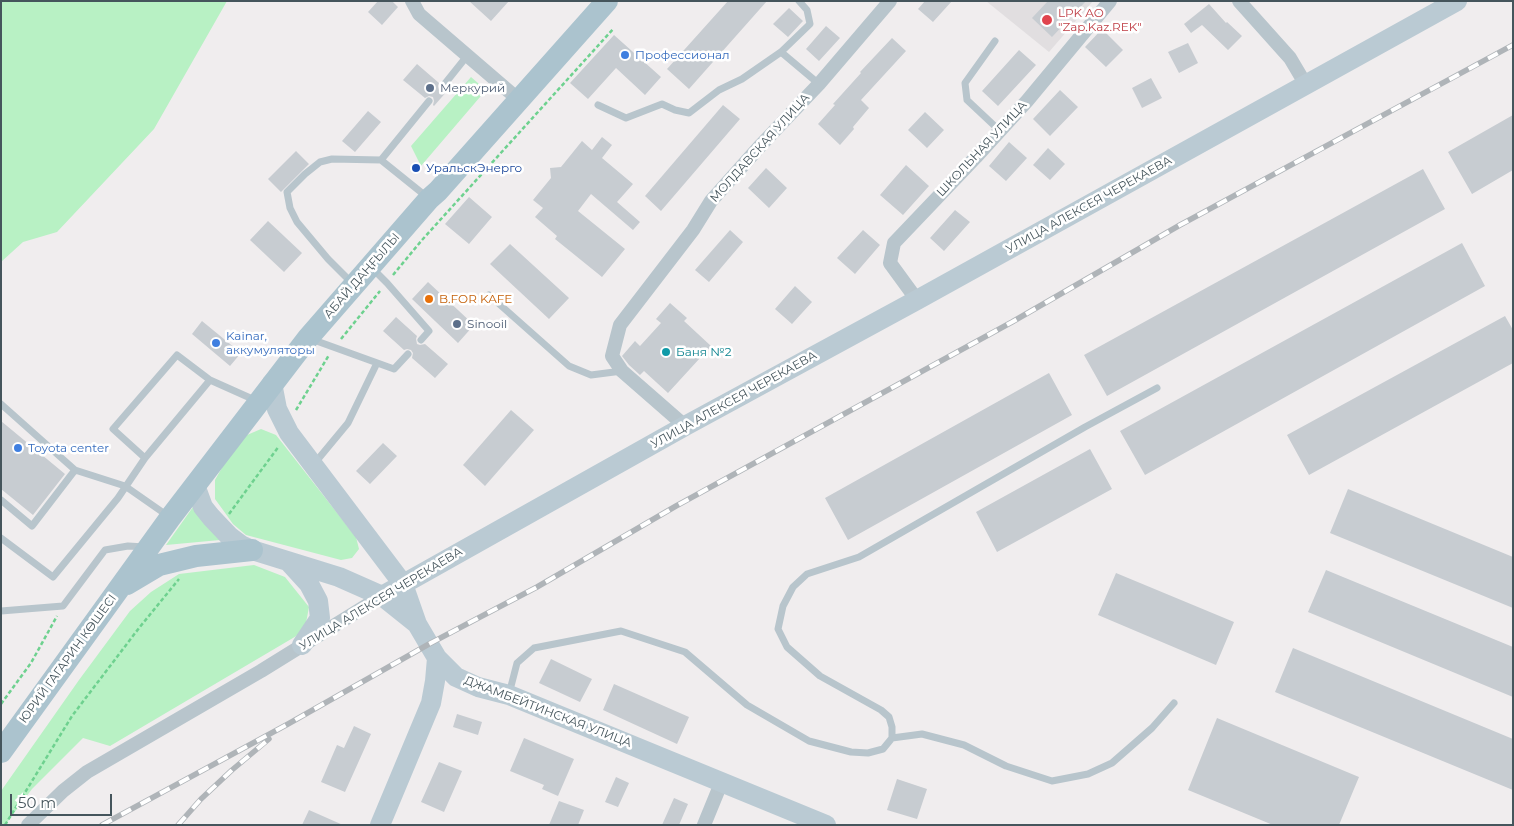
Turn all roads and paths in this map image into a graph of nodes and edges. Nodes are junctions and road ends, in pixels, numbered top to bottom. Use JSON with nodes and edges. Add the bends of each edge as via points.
{"nodes":[{"id":1,"x":412,"y":1,"type":"edge"},
{"id":2,"x":607,"y":1,"type":"edge"},
{"id":3,"x":799,"y":1,"type":"edge"},
{"id":4,"x":1110,"y":1,"type":"edge"},
{"id":5,"x":1238,"y":1,"type":"edge"},
{"id":6,"x":1457,"y":1,"type":"edge"},
{"id":7,"x":884,"y":4,"type":"edge"},
{"id":8,"x":614,"y":28,"type":"dead end"},
{"id":9,"x":995,"y":41,"type":"dead end"},
{"id":10,"x":781,"y":52,"type":"junction"},
{"id":11,"x":467,"y":56,"type":"junction"},
{"id":12,"x":819,"y":84,"type":"junction"},
{"id":13,"x":1306,"y":85,"type":"junction"},
{"id":14,"x":443,"y":86,"type":"dead end"},
{"id":15,"x":519,"y":100,"type":"junction"},
{"id":16,"x":429,"y":101,"type":"dead end"},
{"id":17,"x":598,"y":105,"type":"dead end"},
{"id":18,"x":1000,"y":131,"type":"junction"},
{"id":19,"x":381,"y":160,"type":"junction"},
{"id":20,"x":429,"y":199,"type":"junction"},
{"id":21,"x":370,"y":266,"type":"junction"},
{"id":22,"x":387,"y":283,"type":"junction"},
{"id":23,"x":353,"y":284,"type":"junction"},
{"id":24,"x":490,"y":295,"type":"dead end"},
{"id":25,"x":917,"y":300,"type":"junction"},
{"id":26,"x":308,"y":338,"type":"junction"},
{"id":27,"x":421,"y":340,"type":"dead end"},
{"id":28,"x":334,"y":348,"type":"junction"},
{"id":29,"x":408,"y":354,"type":"dead end"},
{"id":30,"x":377,"y":363,"type":"junction"},
{"id":31,"x":622,"y":371,"type":"junction"},
{"id":32,"x":210,"y":380,"type":"junction"},
{"id":33,"x":272,"y":383,"type":"junction"},
{"id":34,"x":1157,"y":388,"type":"dead end"},
{"id":35,"x":259,"y":402,"type":"junction"},
{"id":36,"x":1,"y":404,"type":"edge"},
{"id":37,"x":296,"y":416,"type":"dead end"},
{"id":38,"x":685,"y":426,"type":"junction"},
{"id":39,"x":282,"y":442,"type":"dead end"},
{"id":40,"x":145,"y":458,"type":"junction"},
{"id":41,"x":313,"y":465,"type":"junction"},
{"id":42,"x":75,"y":470,"type":"junction"},
{"id":43,"x":195,"y":485,"type":"junction"},
{"id":44,"x":126,"y":486,"type":"junction"},
{"id":45,"x":1,"y":500,"type":"edge"},
{"id":46,"x":227,"y":517,"type":"dead end"},
{"id":47,"x":170,"y":518,"type":"junction"},
{"id":48,"x":1,"y":538,"type":"edge"},
{"id":49,"x":149,"y":548,"type":"junction"},
{"id":50,"x":252,"y":550,"type":"junction"},
{"id":51,"x":286,"y":560,"type":"junction"},
{"id":52,"x":182,"y":576,"type":"dead end"},
{"id":53,"x":403,"y":584,"type":"junction"},
{"id":54,"x":118,"y":590,"type":"junction"},
{"id":55,"x":382,"y":596,"type":"junction"},
{"id":56,"x":63,"y":606,"type":"junction"},
{"id":57,"x":1,"y":611,"type":"edge"},
{"id":58,"x":417,"y":624,"type":"junction"},
{"id":59,"x":302,"y":645,"type":"junction"},
{"id":60,"x":437,"y":658,"type":"junction"},
{"id":61,"x":509,"y":695,"type":"junction"},
{"id":62,"x":1,"y":704,"type":"edge"},
{"id":63,"x":1174,"y":704,"type":"dead end"},
{"id":64,"x":892,"y":738,"type":"junction"},
{"id":65,"x":1,"y":752,"type":"edge"},
{"id":66,"x":1,"y":762,"type":"edge"},
{"id":67,"x":722,"y":781,"type":"junction"},
{"id":68,"x":5,"y":825,"type":"edge"},
{"id":69,"x":28,"y":825,"type":"edge"},
{"id":70,"x":380,"y":825,"type":"edge"},
{"id":71,"x":704,"y":825,"type":"edge"},
{"id":72,"x":826,"y":825,"type":"edge"}],
"edges":[{"from":1,"to":11,"type":"street","via":[[419,14]]},
{"from":2,"to":15,"type":"main road","name":"АБАЙ ДАҢҒЫЛЫ"},
{"from":3,"to":10,"type":"lane","via":[[807,10],[810,24]]},
{"from":4,"to":18,"type":"street","name":"ШКОЛЬНАЯ УЛИЦА"},
{"from":5,"to":13,"type":"street","via":[[1290,58]]},
{"from":6,"to":13,"type":"street","name":"УЛИЦА АЛЕКСЕЯ ЧЕРЕКАЕВА"},
{"from":7,"to":12,"type":"street","name":"МОЛДАВСКАЯ УЛИЦА"},
{"from":8,"to":22,"type":"path"},
{"from":9,"to":18,"type":"lane","via":[[965,83],[967,100]]},
{"from":10,"to":12,"type":"lane"},
{"from":10,"to":17,"type":"lane","via":[[742,79],[719,90],[689,113],[662,104],[626,118]]},
{"from":11,"to":14,"type":"lane"},
{"from":11,"to":15,"type":"street"},
{"from":12,"to":31,"type":"street","name":"МОЛДАВСКАЯ УЛИЦА","via":[[711,201],[693,230],[620,325],[612,356]]},
{"from":13,"to":25,"type":"street","name":"УЛИЦА АЛЕКСЕЯ ЧЕРЕКАЕВА"},
{"from":15,"to":20,"type":"main road","name":"АБАЙ ДАҢҒЫЛЫ"},
{"from":16,"to":19,"type":"lane"},
{"from":18,"to":25,"type":"street","name":"ШКОЛЬНАЯ УЛИЦА","via":[[894,243],[890,263]]},
{"from":19,"to":20,"type":"lane"},
{"from":19,"to":23,"type":"lane","via":[[332,159],[320,162],[288,192],[290,208],[297,222]]},
{"from":20,"to":21,"type":"main road","name":"АБАЙ ДАҢҒЫЛЫ"},
{"from":21,"to":22,"type":"lane"},
{"from":21,"to":23,"type":"main road","name":"АБАЙ ДАҢҒЫЛЫ"},
{"from":22,"to":27,"type":"lane","via":[[429,331]]},
{"from":22,"to":28,"type":"path"},
{"from":23,"to":26,"type":"main road","name":"АБАЙ ДАҢҒЫЛЫ"},
{"from":24,"to":31,"type":"lane","via":[[569,366],[591,375]]},
{"from":25,"to":38,"type":"street","name":"УЛИЦА АЛЕКСЕЯ ЧЕРЕКАЕВА"},
{"from":26,"to":28,"type":"lane"},
{"from":26,"to":33,"type":"main road","name":"АБАЙ ДАҢҒЫЛЫ"},
{"from":28,"to":30,"type":"lane"},
{"from":28,"to":37,"type":"path","via":[[296,410]]},
{"from":29,"to":30,"type":"lane","via":[[394,369]]},
{"from":30,"to":41,"type":"lane","via":[[348,422]]},
{"from":31,"to":38,"type":"street"},
{"from":32,"to":35,"type":"lane"},
{"from":32,"to":40,"type":"lane"},
{"from":32,"to":40,"type":"lane","via":[[177,355],[113,429]]},
{"from":33,"to":35,"type":"main road","name":"АБАЙ ДАҢҒЫЛЫ"},
{"from":33,"to":41,"type":"street","name":"ДЖАМБЕЙТИНСКАЯ УЛИЦА","via":[[277,409],[289,433]]},
{"from":34,"to":64,"type":"lane","via":[[859,557],[807,574],[793,587],[783,606],[778,629],[788,647],[820,676],[889,717]]},
{"from":35,"to":43,"type":"main road","name":"АБАЙ ДАҢҒЫЛЫ"},
{"from":36,"to":42,"type":"lane"},
{"from":38,"to":53,"type":"street","name":"УЛИЦА АЛЕКСЕЯ ЧЕРЕКАЕВА"},
{"from":39,"to":46,"type":"path"},
{"from":40,"to":44,"type":"lane"},
{"from":41,"to":53,"type":"street","name":"ДЖАМБЕЙТИНСКАЯ УЛИЦА"},
{"from":42,"to":44,"type":"lane"},
{"from":42,"to":45,"type":"lane","via":[[32,526]]},
{"from":43,"to":47,"type":"main road","name":"АБАЙ ДАҢҒЫЛЫ"},
{"from":43,"to":50,"type":"street","via":[[211,517],[229,536]]},
{"from":44,"to":47,"type":"lane"},
{"from":44,"to":48,"type":"lane","via":[[53,577]]},
{"from":47,"to":49,"type":"main road","name":"АБАЙ ДАҢҒЫЛЫ"},
{"from":49,"to":54,"type":"main road","name":"АБАЙ ДАҢҒЫЛЫ"},
{"from":49,"to":56,"type":"lane","via":[[128,546],[105,550]]},
{"from":50,"to":51,"type":"street"},
{"from":50,"to":54,"type":"main road","via":[[196,556],[159,565]]},
{"from":51,"to":55,"type":"street","via":[[340,577]]},
{"from":51,"to":59,"type":"street","via":[[309,584],[318,601],[320,618]]},
{"from":52,"to":68,"type":"path","via":[[72,716]]},
{"from":53,"to":55,"type":"street","name":"УЛИЦА АЛЕКСЕЯ ЧЕРЕКАЕВА"},
{"from":53,"to":58,"type":"street","name":"ДЖАМБЕЙТИНСКАЯ УЛИЦА"},
{"from":54,"to":65,"type":"main road","name":"ЮРИЙ ГАГАРИН КӨШЕСІ"},
{"from":54,"to":66,"type":"main road","name":"ЮРИЙ ГАГАРИН КӨШЕСІ"},
{"from":55,"to":58,"type":"street"},
{"from":55,"to":59,"type":"street","name":"УЛИЦА АЛЕКСЕЯ ЧЕРЕКАЕВА"},
{"from":56,"to":57,"type":"lane"},
{"from":56,"to":62,"type":"path","via":[[31,663]]},
{"from":58,"to":60,"type":"street","name":"ДЖАМБЕЙТИНСКАЯ УЛИЦА"},
{"from":59,"to":69,"type":"street","name":"УЛИЦА АЛЕКСЕЯ ЧЕРЕКАЕВА","via":[[87,772]]},
{"from":60,"to":61,"type":"street","name":"ДЖАМБЕЙТИНСКАЯ УЛИЦА","via":[[456,677]]},
{"from":60,"to":70,"type":"street","via":[[431,702]]},
{"from":61,"to":64,"type":"lane","via":[[517,663],[534,648],[621,631],[685,652],[747,705],[810,741],[868,753],[883,749]]},
{"from":61,"to":67,"type":"street","name":"ДЖАМБЕЙТИНСКАЯ УЛИЦА"},
{"from":63,"to":64,"type":"lane","via":[[1112,763],[1088,774],[1052,781],[1006,766],[964,745],[922,734]]},
{"from":67,"to":71,"type":"street"},
{"from":67,"to":72,"type":"street","name":"ДЖАМБЕЙТИНСКАЯ УЛИЦА"}]}
